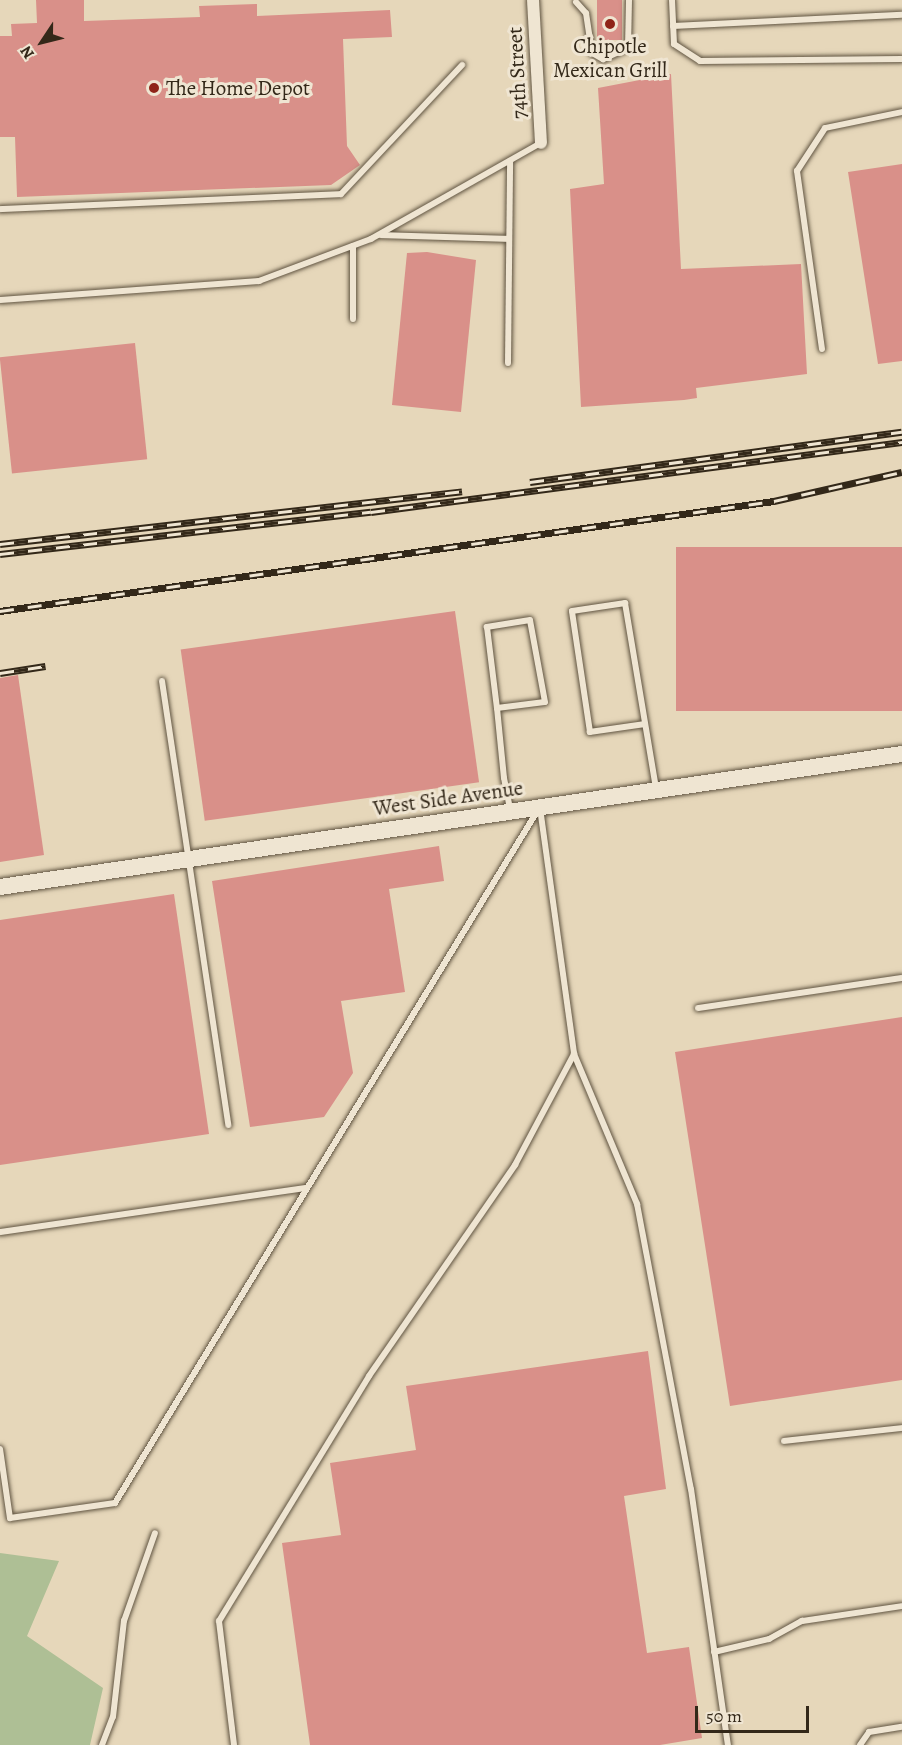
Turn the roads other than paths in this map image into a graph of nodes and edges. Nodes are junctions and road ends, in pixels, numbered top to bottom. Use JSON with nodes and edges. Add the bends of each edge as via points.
{"nodes":[{"id":1,"x":533,"y":0,"type":"edge"},
{"id":2,"x":628,"y":0,"type":"edge"},
{"id":3,"x":672,"y":0,"type":"edge"},
{"id":4,"x":576,"y":2,"type":"dead end"},
{"id":5,"x":902,"y":15,"type":"edge"},
{"id":6,"x":673,"y":26,"type":"junction"},
{"id":7,"x":902,"y":59,"type":"edge"},
{"id":8,"x":462,"y":65,"type":"dead end"},
{"id":9,"x":902,"y":112,"type":"edge"},
{"id":10,"x":541,"y":143,"type":"joint"},
{"id":11,"x":510,"y":161,"type":"junction"},
{"id":12,"x":0,"y":209,"type":"edge"},
{"id":13,"x":379,"y":235,"type":"junction"},
{"id":14,"x":509,"y":239,"type":"junction"},
{"id":15,"x":353,"y":246,"type":"junction"},
{"id":16,"x":0,"y":300,"type":"edge"},
{"id":17,"x":353,"y":319,"type":"dead end"},
{"id":18,"x":822,"y":349,"type":"dead end"},
{"id":19,"x":508,"y":363,"type":"dead end"},
{"id":20,"x":162,"y":681,"type":"dead end"},
{"id":21,"x":497,"y":708,"type":"junction"},
{"id":22,"x":645,"y":724,"type":"junction"},
{"id":23,"x":902,"y":754,"type":"edge"},
{"id":24,"x":656,"y":790,"type":"junction"},
{"id":25,"x":540,"y":807,"type":"junction"},
{"id":26,"x":510,"y":811,"type":"junction"},
{"id":27,"x":191,"y":858,"type":"junction"},
{"id":28,"x":0,"y":887,"type":"edge"},
{"id":29,"x":902,"y":978,"type":"edge"},
{"id":30,"x":698,"y":1008,"type":"dead end"},
{"id":31,"x":574,"y":1054,"type":"junction"},
{"id":32,"x":228,"y":1125,"type":"dead end"},
{"id":33,"x":306,"y":1188,"type":"junction"},
{"id":34,"x":0,"y":1232,"type":"edge"},
{"id":35,"x":902,"y":1428,"type":"edge"},
{"id":36,"x":784,"y":1441,"type":"dead end"},
{"id":37,"x":0,"y":1449,"type":"edge"},
{"id":38,"x":155,"y":1533,"type":"dead end"},
{"id":39,"x":902,"y":1606,"type":"edge"},
{"id":40,"x":714,"y":1652,"type":"junction"},
{"id":41,"x":902,"y":1727,"type":"edge"},
{"id":42,"x":102,"y":1745,"type":"edge"},
{"id":43,"x":234,"y":1745,"type":"edge"},
{"id":44,"x":728,"y":1745,"type":"edge"},
{"id":45,"x":860,"y":1745,"type":"edge"}],
"edges":[{"from":1,"to":10,"type":"street","name":"74th Street"},
{"from":2,"to":4,"type":"lane","via":[[628,48],[603,60],[592,53],[586,13]]},
{"from":3,"to":6,"type":"lane"},
{"from":5,"to":6,"type":"lane"},
{"from":6,"to":7,"type":"lane","via":[[674,44],[700,61]]},
{"from":8,"to":12,"type":"lane","via":[[341,194]]},
{"from":9,"to":18,"type":"lane","via":[[825,128],[797,171]]},
{"from":10,"to":11,"type":"lane"},
{"from":11,"to":13,"type":"lane"},
{"from":11,"to":14,"type":"lane"},
{"from":13,"to":14,"type":"lane"},
{"from":13,"to":15,"type":"lane"},
{"from":14,"to":19,"type":"lane"},
{"from":15,"to":16,"type":"lane","via":[[259,281]]},
{"from":15,"to":17,"type":"lane"},
{"from":20,"to":27,"type":"lane"},
{"from":21,"to":21,"type":"lane","via":[[487,627],[530,620],[545,702]]},
{"from":21,"to":26,"type":"lane"},
{"from":22,"to":22,"type":"lane","via":[[625,603],[572,611],[590,732]]},
{"from":22,"to":24,"type":"lane"},
{"from":23,"to":24,"type":"street","name":"West Side Avenue"},
{"from":24,"to":25,"type":"street","name":"West Side Avenue"},
{"from":25,"to":26,"type":"street","name":"West Side Avenue"},
{"from":25,"to":31,"type":"lane"},
{"from":25,"to":33,"type":"lane"},
{"from":26,"to":27,"type":"street","name":"West Side Avenue"},
{"from":27,"to":28,"type":"street","name":"West Side Avenue"},
{"from":27,"to":32,"type":"lane"},
{"from":29,"to":30,"type":"lane"},
{"from":31,"to":40,"type":"lane","via":[[637,1204],[691,1489]]},
{"from":31,"to":43,"type":"lane","via":[[515,1165],[369,1376],[219,1620]]},
{"from":33,"to":34,"type":"lane"},
{"from":33,"to":37,"type":"lane","via":[[115,1503],[10,1518]]},
{"from":35,"to":36,"type":"lane"},
{"from":38,"to":42,"type":"lane","via":[[124,1621],[113,1717]]},
{"from":39,"to":40,"type":"lane","via":[[802,1621],[769,1640]]},
{"from":40,"to":44,"type":"lane"},
{"from":41,"to":45,"type":"lane","via":[[869,1732]]}]}
